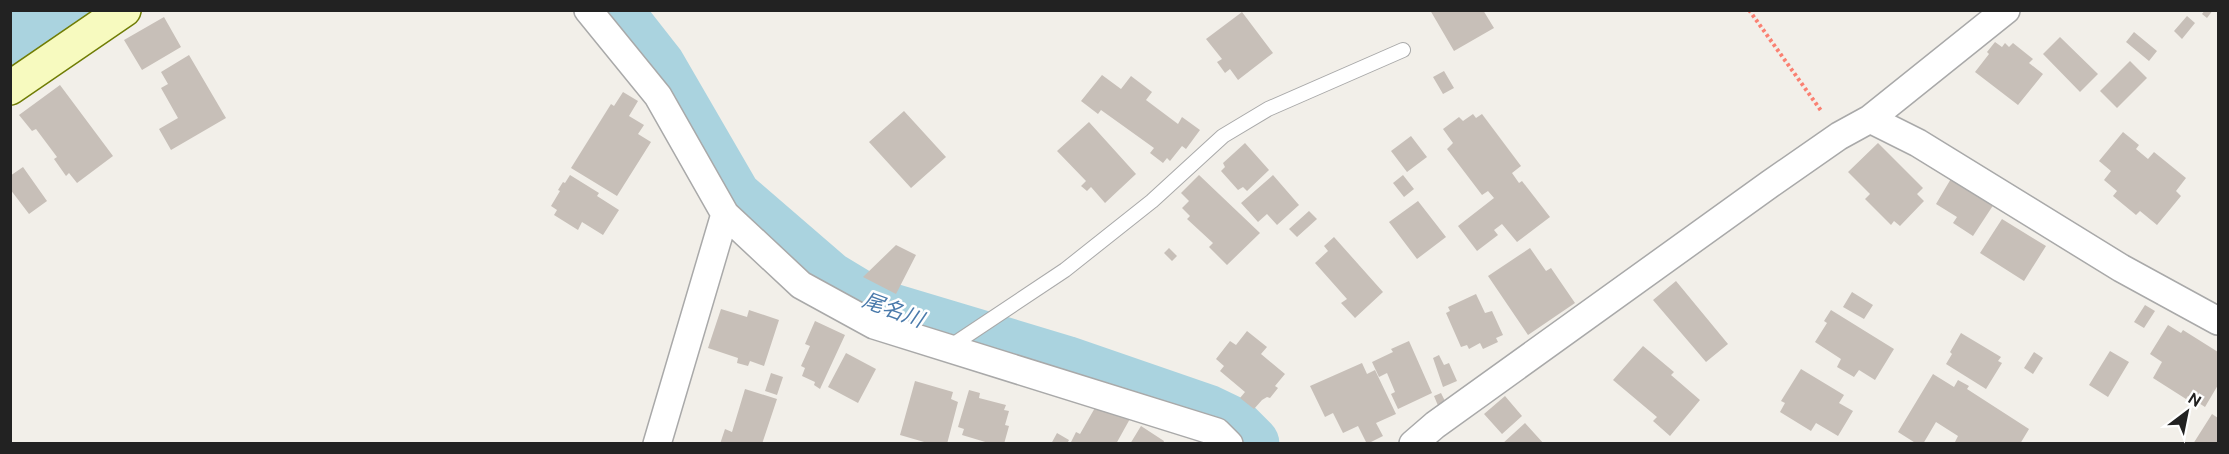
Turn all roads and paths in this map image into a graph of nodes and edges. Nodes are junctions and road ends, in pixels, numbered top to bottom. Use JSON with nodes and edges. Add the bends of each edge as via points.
{"nodes":[{"id":1,"x":124,"y":10,"type":"edge"},
{"id":2,"x":588,"y":10,"type":"edge"},
{"id":3,"x":1749,"y":10,"type":"edge"},
{"id":4,"x":2006,"y":10,"type":"edge"},
{"id":5,"x":1403,"y":50,"type":"dead end"},
{"id":6,"x":10,"y":88,"type":"edge"},
{"id":7,"x":1870,"y":119,"type":"junction"},
{"id":8,"x":1839,"y":136,"type":"junction"},
{"id":9,"x":725,"y":214,"type":"junction"},
{"id":10,"x":2218,"y":321,"type":"edge"},
{"id":11,"x":948,"y":348,"type":"junction"},
{"id":12,"x":657,"y":444,"type":"edge"},
{"id":13,"x":1229,"y":444,"type":"edge"},
{"id":14,"x":1413,"y":444,"type":"edge"}],
"edges":[{"from":1,"to":6,"type":"street"},
{"from":2,"to":9,"type":"street","via":[[658,96]]},
{"from":3,"to":8,"type":"path"},
{"from":4,"to":7,"type":"street"},
{"from":5,"to":11,"type":"lane","via":[[1268,109],[1223,136],[1152,201],[1065,270]]},
{"from":7,"to":8,"type":"street"},
{"from":7,"to":10,"type":"street","via":[[1918,143],[2121,268]]},
{"from":8,"to":14,"type":"street","via":[[1607,300]]},
{"from":9,"to":11,"type":"street","via":[[801,285],[874,325]]},
{"from":9,"to":12,"type":"street"},
{"from":11,"to":13,"type":"street","via":[[1217,432]]}]}
